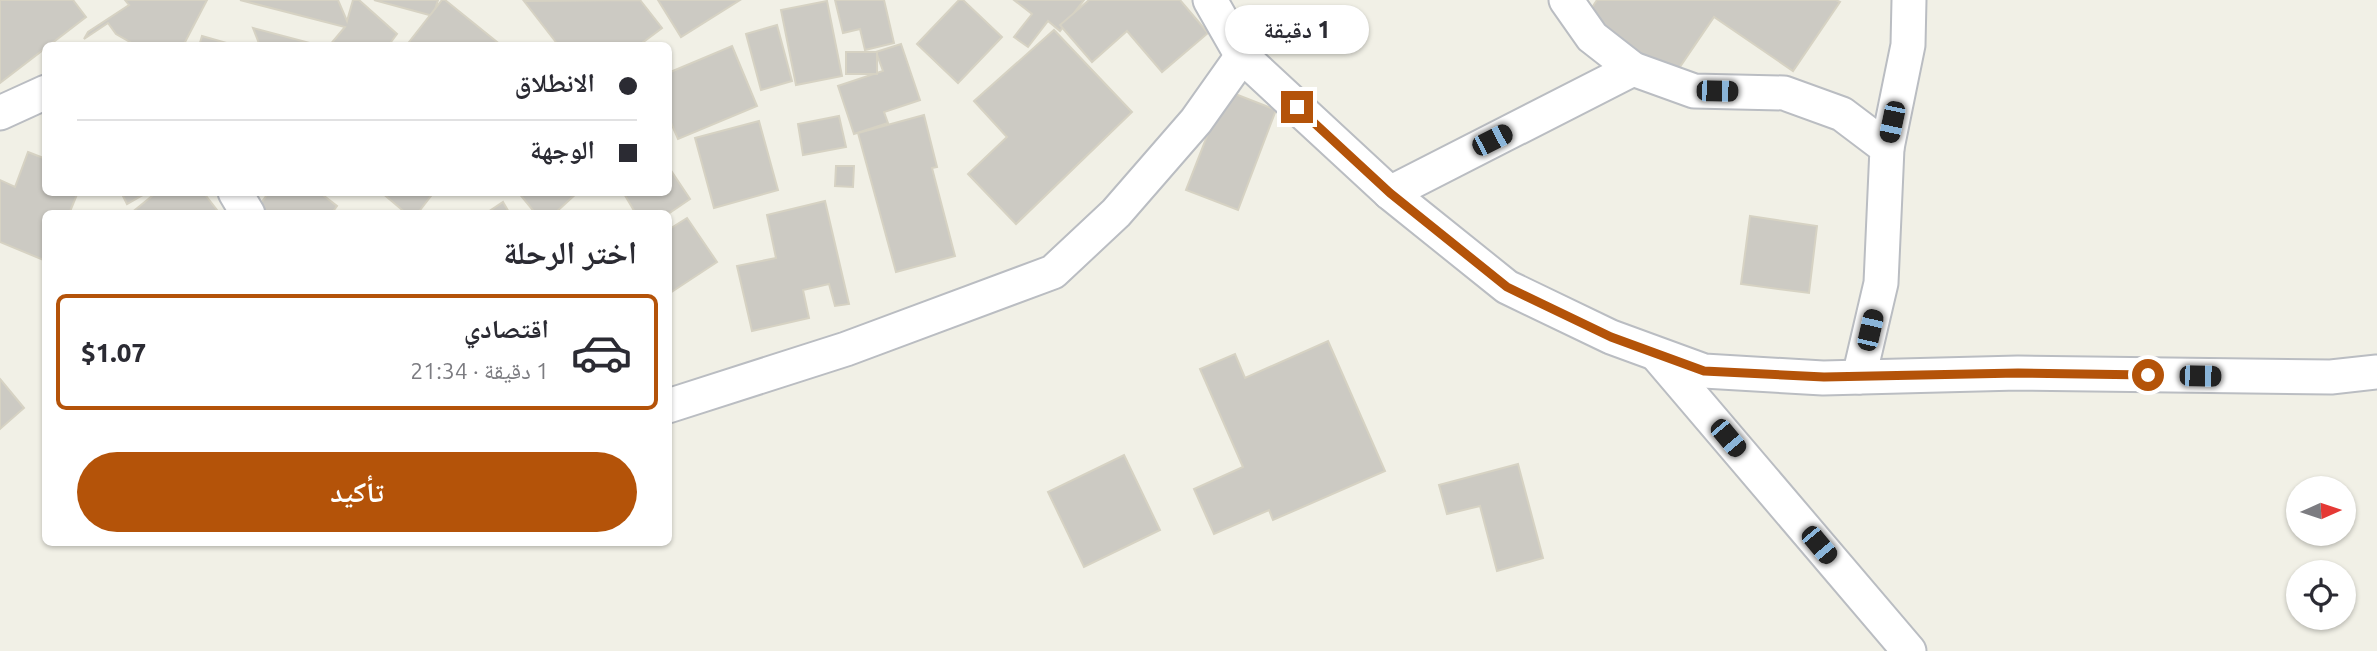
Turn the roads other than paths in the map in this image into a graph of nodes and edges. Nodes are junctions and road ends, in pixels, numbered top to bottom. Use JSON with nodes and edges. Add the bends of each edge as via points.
{"nodes":[{"id":1,"x":1210,"y":0,"type":"edge"},
{"id":2,"x":1566,"y":0,"type":"edge"},
{"id":3,"x":1909,"y":0,"type":"edge"},
{"id":4,"x":1242,"y":56,"type":"junction"},
{"id":5,"x":1633,"y":69,"type":"junction"},
{"id":6,"x":42,"y":94,"type":"edge"},
{"id":7,"x":0,"y":113,"type":"edge"},
{"id":8,"x":1887,"y":148,"type":"junction"},
{"id":9,"x":1390,"y":193,"type":"junction"},
{"id":10,"x":1655,"y":353,"type":"junction"},
{"id":11,"x":2377,"y":372,"type":"edge"},
{"id":12,"x":1858,"y":377,"type":"junction"},
{"id":13,"x":672,"y":405,"type":"edge"},
{"id":14,"x":1909,"y":651,"type":"edge"}],
"edges":[{"from":1,"to":4,"type":"street"},
{"from":2,"to":5,"type":"street","via":[[1591,37]]},
{"from":3,"to":8,"type":"street","via":[[1908,45]]},
{"from":4,"to":9,"type":"street"},
{"from":4,"to":13,"type":"street","via":[[1196,121],[1116,213],[1054,272],[846,349]]},
{"from":5,"to":8,"type":"street","via":[[1694,91],[1784,93],[1842,114]]},
{"from":5,"to":9,"type":"street"},
{"from":6,"to":7,"type":"street"},
{"from":8,"to":12,"type":"street","via":[[1881,283]]},
{"from":9,"to":10,"type":"street","via":[[1507,287]]},
{"from":10,"to":12,"type":"street","via":[[1704,371]]},
{"from":10,"to":14,"type":"street"},
{"from":11,"to":12,"type":"street","via":[[2331,377],[2018,373]]}]}
